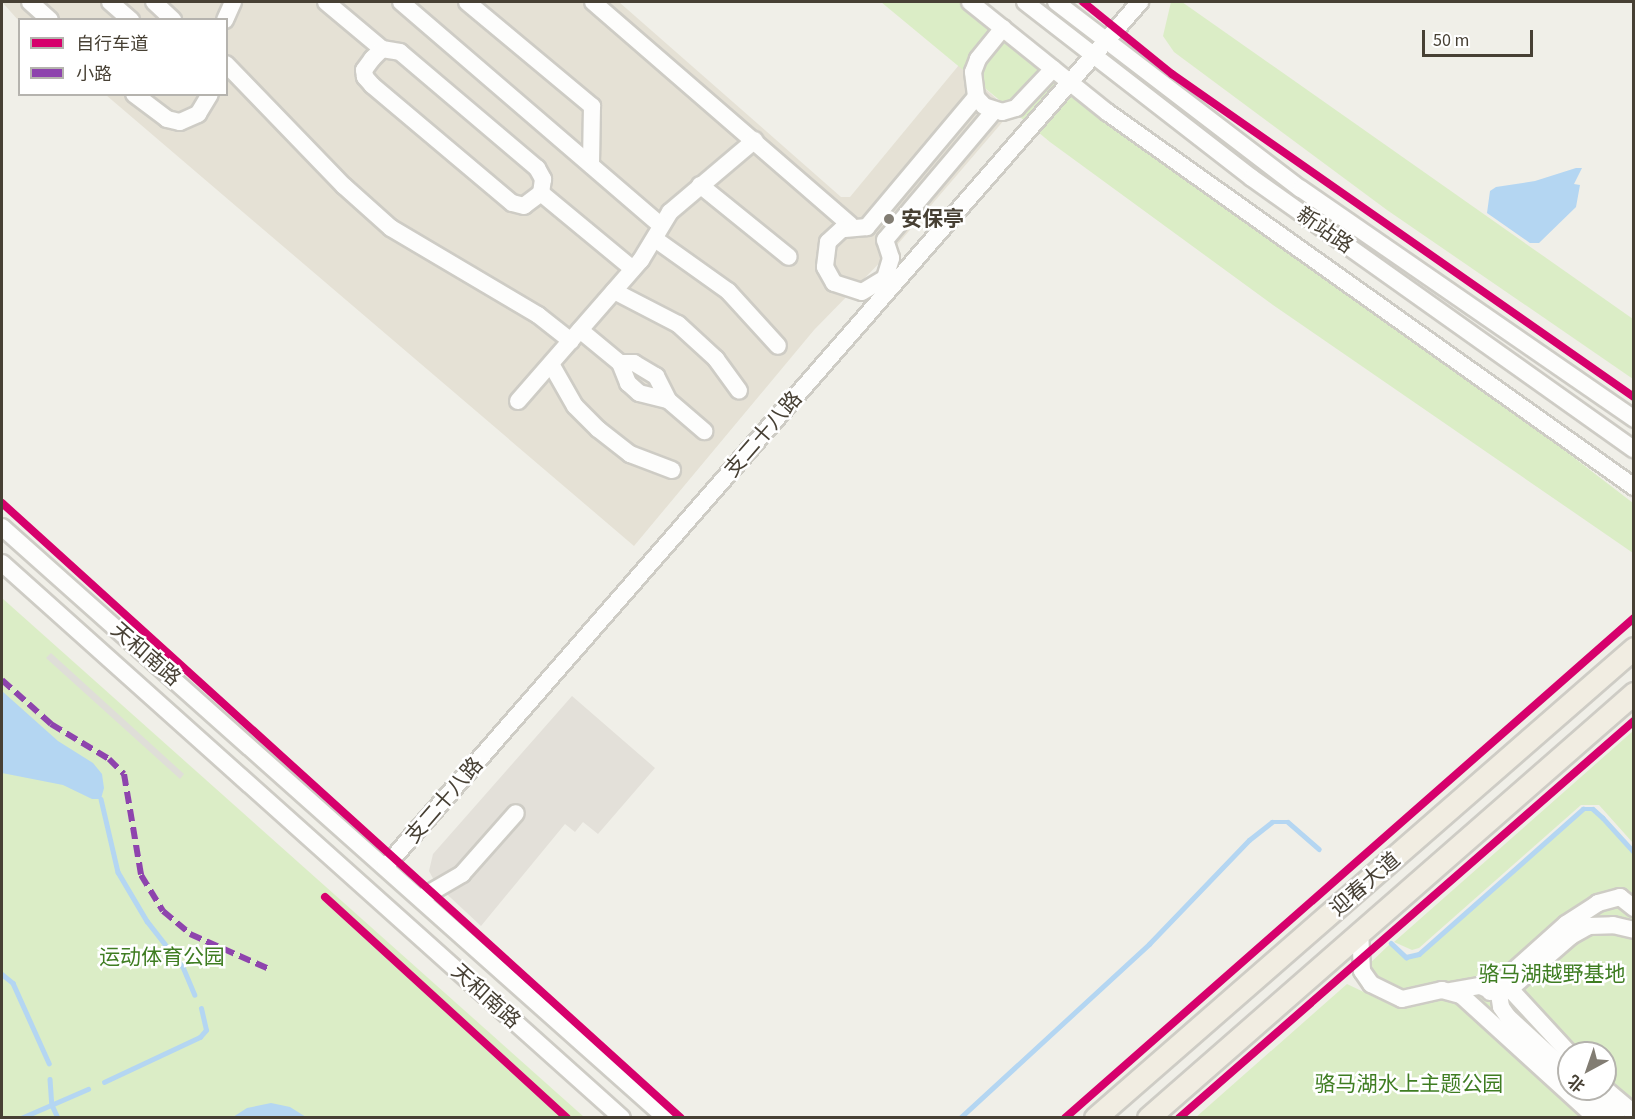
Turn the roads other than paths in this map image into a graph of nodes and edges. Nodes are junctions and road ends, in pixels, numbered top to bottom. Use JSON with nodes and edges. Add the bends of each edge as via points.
{"nodes":[{"id":1,"x":30,"y":2,"type":"edge"},
{"id":2,"x":110,"y":2,"type":"edge"},
{"id":3,"x":154,"y":2,"type":"edge"},
{"id":4,"x":233,"y":2,"type":"edge"},
{"id":5,"x":326,"y":2,"type":"edge"},
{"id":6,"x":401,"y":2,"type":"edge"},
{"id":7,"x":467,"y":2,"type":"edge"},
{"id":8,"x":593,"y":2,"type":"edge"},
{"id":9,"x":970,"y":2,"type":"edge"},
{"id":10,"x":1025,"y":2,"type":"edge"},
{"id":11,"x":1056,"y":2,"type":"edge"},
{"id":12,"x":1140,"y":2,"type":"edge"},
{"id":13,"x":48,"y":18,"type":"edge"},
{"id":14,"x":129,"y":18,"type":"edge"},
{"id":15,"x":170,"y":18,"type":"edge"},
{"id":16,"x":226,"y":18,"type":"edge"},
{"id":17,"x":1003,"y":28,"type":"junction"},
{"id":18,"x":1106,"y":41,"type":"junction"},
{"id":19,"x":382,"y":49,"type":"junction"},
{"id":20,"x":1092,"y":56,"type":"junction"},
{"id":21,"x":228,"y":66,"type":"edge"},
{"id":22,"x":1053,"y":69,"type":"junction"},
{"id":23,"x":1069,"y":82,"type":"junction"},
{"id":24,"x":137,"y":96,"type":"edge"},
{"id":25,"x":209,"y":96,"type":"edge"},
{"id":26,"x":976,"y":97,"type":"junction"},
{"id":27,"x":994,"y":111,"type":"junction"},
{"id":28,"x":755,"y":140,"type":"junction"},
{"id":29,"x":930,"y":153,"type":"junction"},
{"id":30,"x":591,"y":165,"type":"junction"},
{"id":31,"x":946,"y":167,"type":"junction"},
{"id":32,"x":700,"y":185,"type":"junction"},
{"id":33,"x":541,"y":193,"type":"junction"},
{"id":34,"x":892,"y":197,"type":"junction"},
{"id":35,"x":909,"y":211,"type":"junction"},
{"id":36,"x":859,"y":226,"type":"junction"},
{"id":37,"x":658,"y":233,"type":"junction"},
{"id":38,"x":885,"y":240,"type":"junction"},
{"id":39,"x":789,"y":257,"type":"dead end"},
{"id":40,"x":633,"y":269,"type":"junction"},
{"id":41,"x":614,"y":291,"type":"junction"},
{"id":42,"x":576,"y":336,"type":"junction"},
{"id":43,"x":778,"y":346,"type":"dead end"},
{"id":44,"x":620,"y":363,"type":"junction"},
{"id":45,"x":551,"y":364,"type":"junction"},
{"id":46,"x":740,"y":391,"type":"dead end"},
{"id":47,"x":668,"y":400,"type":"junction"},
{"id":48,"x":518,"y":401,"type":"dead end"},
{"id":49,"x":1634,"y":419,"type":"edge"},
{"id":50,"x":704,"y":432,"type":"dead end"},
{"id":51,"x":1634,"y":449,"type":"edge"},
{"id":52,"x":672,"y":470,"type":"dead end"},
{"id":53,"x":1634,"y":487,"type":"edge"},
{"id":54,"x":2,"y":527,"type":"edge"},
{"id":55,"x":2,"y":563,"type":"edge"},
{"id":56,"x":1634,"y":648,"type":"edge"},
{"id":57,"x":1634,"y":693,"type":"edge"},
{"id":58,"x":516,"y":813,"type":"dead end"},
{"id":59,"x":386,"y":866,"type":"junction"},
{"id":60,"x":421,"y":898,"type":"junction"},
{"id":61,"x":1634,"y":908,"type":"edge"},
{"id":62,"x":1634,"y":930,"type":"edge"},
{"id":63,"x":1360,"y":933,"type":"junction"},
{"id":64,"x":1451,"y":991,"type":"junction"},
{"id":65,"x":1499,"y":992,"type":"junction"},
{"id":66,"x":1557,"y":1043,"type":"edge"},
{"id":67,"x":1557,"y":1062,"type":"edge"},
{"id":68,"x":1617,"y":1099,"type":"edge"},
{"id":69,"x":1599,"y":1101,"type":"edge"},
{"id":70,"x":1634,"y":1113,"type":"edge"},
{"id":71,"x":622,"y":1118,"type":"edge"},
{"id":72,"x":666,"y":1118,"type":"edge"},
{"id":73,"x":1095,"y":1118,"type":"edge"},
{"id":74,"x":1148,"y":1118,"type":"edge"},
{"id":75,"x":1596,"y":1118,"type":"edge"},
{"id":76,"x":1617,"y":1118,"type":"edge"}],
"edges":[{"from":1,"to":13,"type":"street"},
{"from":2,"to":14,"type":"street"},
{"from":3,"to":15,"type":"street"},
{"from":4,"to":16,"type":"street"},
{"from":5,"to":19,"type":"street"},
{"from":6,"to":30,"type":"street"},
{"from":7,"to":30,"type":"street","via":[[592,106]]},
{"from":8,"to":28,"type":"street"},
{"from":9,"to":17,"type":"street"},
{"from":10,"to":20,"type":"street","name":"新站路"},
{"from":11,"to":18,"type":"street","name":"新站路"},
{"from":12,"to":18,"type":"street","name":"支二十八路"},
{"from":17,"to":22,"type":"street"},
{"from":17,"to":26,"type":"street","via":[[978,59],[973,72]]},
{"from":18,"to":20,"type":"street","name":"支二十八路"},
{"from":18,"to":49,"type":"street","name":"新站路","via":[[1301,189]]},
{"from":19,"to":33,"type":"street","via":[[400,52],[537,168],[543,178]]},
{"from":19,"to":33,"type":"street","via":[[364,70],[364,77],[372,86],[512,203],[525,206]]},
{"from":20,"to":23,"type":"street","name":"支二十八路"},
{"from":20,"to":51,"type":"street","name":"新站路","via":[[1252,178]]},
{"from":21,"to":42,"type":"street","via":[[344,186],[391,228]]},
{"from":22,"to":23,"type":"street"},
{"from":22,"to":27,"type":"street","via":[[1023,103],[1002,112]]},
{"from":23,"to":53,"type":"street","via":[[1303,255]]},
{"from":23,"to":59,"type":"street","name":"支二十八路"},
{"from":24,"to":25,"type":"street","via":[[166,119],[180,122],[198,114]]},
{"from":26,"to":27,"type":"street"},
{"from":26,"to":29,"type":"street"},
{"from":27,"to":31,"type":"street"},
{"from":28,"to":32,"type":"street"},
{"from":28,"to":36,"type":"street"},
{"from":29,"to":31,"type":"street"},
{"from":29,"to":34,"type":"street"},
{"from":30,"to":37,"type":"street"},
{"from":31,"to":35,"type":"street"},
{"from":32,"to":37,"type":"street","via":[[670,212]]},
{"from":32,"to":39,"type":"street"},
{"from":33,"to":40,"type":"street"},
{"from":34,"to":35,"type":"street"},
{"from":34,"to":36,"type":"street"},
{"from":35,"to":38,"type":"street"},
{"from":36,"to":38,"type":"street"},
{"from":36,"to":38,"type":"street","via":[[834,234],[824,251],[828,275],[842,289],[862,292],[885,278],[891,258]]},
{"from":37,"to":40,"type":"street"},
{"from":37,"to":43,"type":"street","via":[[728,291]]},
{"from":40,"to":41,"type":"street"},
{"from":41,"to":42,"type":"street"},
{"from":41,"to":46,"type":"street","via":[[678,324],[716,358]]},
{"from":42,"to":44,"type":"street"},
{"from":42,"to":45,"type":"street"},
{"from":44,"to":47,"type":"street","via":[[628,383],[639,393]]},
{"from":44,"to":47,"type":"street","via":[[634,363],[656,376]]},
{"from":45,"to":48,"type":"street"},
{"from":45,"to":52,"type":"street","via":[[575,406],[598,429],[630,454]]},
{"from":47,"to":50,"type":"street"},
{"from":54,"to":59,"type":"street","name":"天和南路"},
{"from":55,"to":71,"type":"street","name":"天和南路"},
{"from":56,"to":73,"type":"main road","name":"迎春大道"},
{"from":57,"to":63,"type":"main road","name":"迎春大道"},
{"from":58,"to":60,"type":"street","via":[[462,874]]},
{"from":59,"to":60,"type":"street","name":"天和南路"},
{"from":60,"to":72,"type":"street","name":"天和南路"},
{"from":61,"to":65,"type":"street","via":[[1620,897],[1598,903],[1566,924]]},
{"from":62,"to":65,"type":"street","via":[[1613,925],[1589,926]]},
{"from":63,"to":64,"type":"street","via":[[1362,971],[1387,994],[1402,999]]},
{"from":63,"to":74,"type":"main road","name":"迎春大道"},
{"from":64,"to":65,"type":"street","via":[[1480,986]]},
{"from":64,"to":75,"type":"street","via":[[1473,1005]]},
{"from":65,"to":66,"type":"street"},
{"from":65,"to":67,"type":"street","via":[[1501,1007],[1508,1017]]},
{"from":68,"to":70,"type":"street"},
{"from":69,"to":76,"type":"street"}]}
